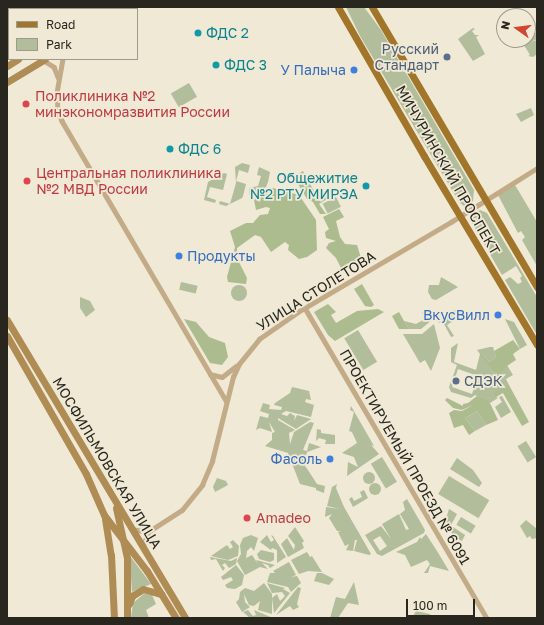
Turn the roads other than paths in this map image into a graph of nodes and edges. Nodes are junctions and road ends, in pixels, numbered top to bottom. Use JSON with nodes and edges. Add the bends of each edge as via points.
{"nodes":[{"id":1,"x":338,"y":7,"type":"edge"},
{"id":2,"x":372,"y":7,"type":"edge"},
{"id":3,"x":16,"y":60,"type":"edge"},
{"id":4,"x":44,"y":60,"type":"edge"},
{"id":5,"x":63,"y":60,"type":"edge"},
{"id":6,"x":7,"y":66,"type":"edge"},
{"id":7,"x":58,"y":77,"type":"junction"},
{"id":8,"x":7,"y":82,"type":"edge"},
{"id":9,"x":537,"y":168,"type":"edge"},
{"id":10,"x":485,"y":198,"type":"junction"},
{"id":11,"x":459,"y":217,"type":"junction"},
{"id":12,"x":537,"y":287,"type":"edge"},
{"id":13,"x":305,"y":308,"type":"junction"},
{"id":14,"x":7,"y":320,"type":"edge"},
{"id":15,"x":7,"y":336,"type":"edge"},
{"id":16,"x":537,"y":345,"type":"edge"},
{"id":17,"x":239,"y":364,"type":"junction"},
{"id":18,"x":209,"y":373,"type":"junction"},
{"id":19,"x":50,"y":391,"type":"junction"},
{"id":20,"x":42,"y":396,"type":"junction"},
{"id":21,"x":226,"y":400,"type":"junction"},
{"id":22,"x":112,"y":496,"type":"junction"},
{"id":23,"x":104,"y":515,"type":"junction"},
{"id":24,"x":132,"y":529,"type":"junction"},
{"id":25,"x":148,"y":532,"type":"junction"},
{"id":26,"x":124,"y":543,"type":"junction"},
{"id":27,"x":142,"y":547,"type":"junction"},
{"id":28,"x":161,"y":594,"type":"junction"},
{"id":29,"x":127,"y":614,"type":"edge"},
{"id":30,"x":114,"y":618,"type":"edge"},
{"id":31,"x":176,"y":618,"type":"edge"},
{"id":32,"x":185,"y":618,"type":"edge"},
{"id":33,"x":487,"y":618,"type":"edge"}],
"edges":[{"from":1,"to":11,"type":"main road","name":"МИЧУРИНСКИЙ ПРОСПЕКТ"},
{"from":2,"to":10,"type":"main road","name":"МИЧУРИНСКИЙ ПРОСПЕКТ"},
{"from":3,"to":6,"type":"main road"},
{"from":4,"to":7,"type":"street","via":[[54,67]]},
{"from":4,"to":8,"type":"main road"},
{"from":5,"to":7,"type":"street"},
{"from":7,"to":18,"type":"street","via":[[58,111],[62,121]]},
{"from":9,"to":10,"type":"street","name":"УЛИЦА СТОЛЕТОВА"},
{"from":10,"to":11,"type":"street","name":"УЛИЦА СТОЛЕТОВА"},
{"from":10,"to":12,"type":"main road","name":"МИЧУРИНСКИЙ ПРОСПЕКТ"},
{"from":11,"to":13,"type":"street","name":"УЛИЦА СТОЛЕТОВА"},
{"from":11,"to":16,"type":"main road","name":"МИЧУРИНСКИЙ ПРОСПЕКТ"},
{"from":13,"to":17,"type":"street","name":"УЛИЦА СТОЛЕТОВА","via":[[259,339]]},
{"from":13,"to":33,"type":"street","name":"ПРОЕКТИРУЕМЫЙ ПРОЕЗД № 6091"},
{"from":14,"to":19,"type":"main road","name":"МОСФИЛЬМОВСКАЯ УЛИЦА"},
{"from":15,"to":20,"type":"main road","name":"МОСФИЛЬМОВСКАЯ УЛИЦА"},
{"from":17,"to":18,"type":"street","via":[[222,377]]},
{"from":17,"to":21,"type":"street","name":"УЛИЦА СТОЛЕТОВА"},
{"from":18,"to":21,"type":"street"},
{"from":19,"to":20,"type":"main road","via":[[43,390]]},
{"from":19,"to":22,"type":"main road","name":"МОСФИЛЬМОВСКАЯ УЛИЦА"},
{"from":20,"to":23,"type":"main road","name":"МОСФИЛЬМОВСКАЯ УЛИЦА","via":[[95,492]]},
{"from":21,"to":25,"type":"street","name":"УЛИЦА СТОЛЕТОВА","via":[[212,461],[202,485],[182,510]]},
{"from":22,"to":24,"type":"main road","name":"МОСФИЛЬМОВСКАЯ УЛИЦА"},
{"from":22,"to":26,"type":"main road"},
{"from":23,"to":26,"type":"main road","name":"МОСФИЛЬМОВСКАЯ УЛИЦА"},
{"from":23,"to":30,"type":"main road","via":[[111,555]]},
{"from":24,"to":25,"type":"street"},
{"from":24,"to":27,"type":"main road","name":"МОСФИЛЬМОВСКАЯ УЛИЦА"},
{"from":25,"to":27,"type":"street"},
{"from":26,"to":28,"type":"main road","name":"МОСФИЛЬМОВСКАЯ УЛИЦА","via":[[147,571]]},
{"from":26,"to":29,"type":"main road","via":[[127,558]]},
{"from":27,"to":32,"type":"main road","name":"МОСФИЛЬМОВСКАЯ УЛИЦА"},
{"from":28,"to":29,"type":"main road","via":[[147,589],[137,592],[132,596]]},
{"from":28,"to":31,"type":"main road","name":"МОСФИЛЬМОВСКАЯ УЛИЦА"}]}
